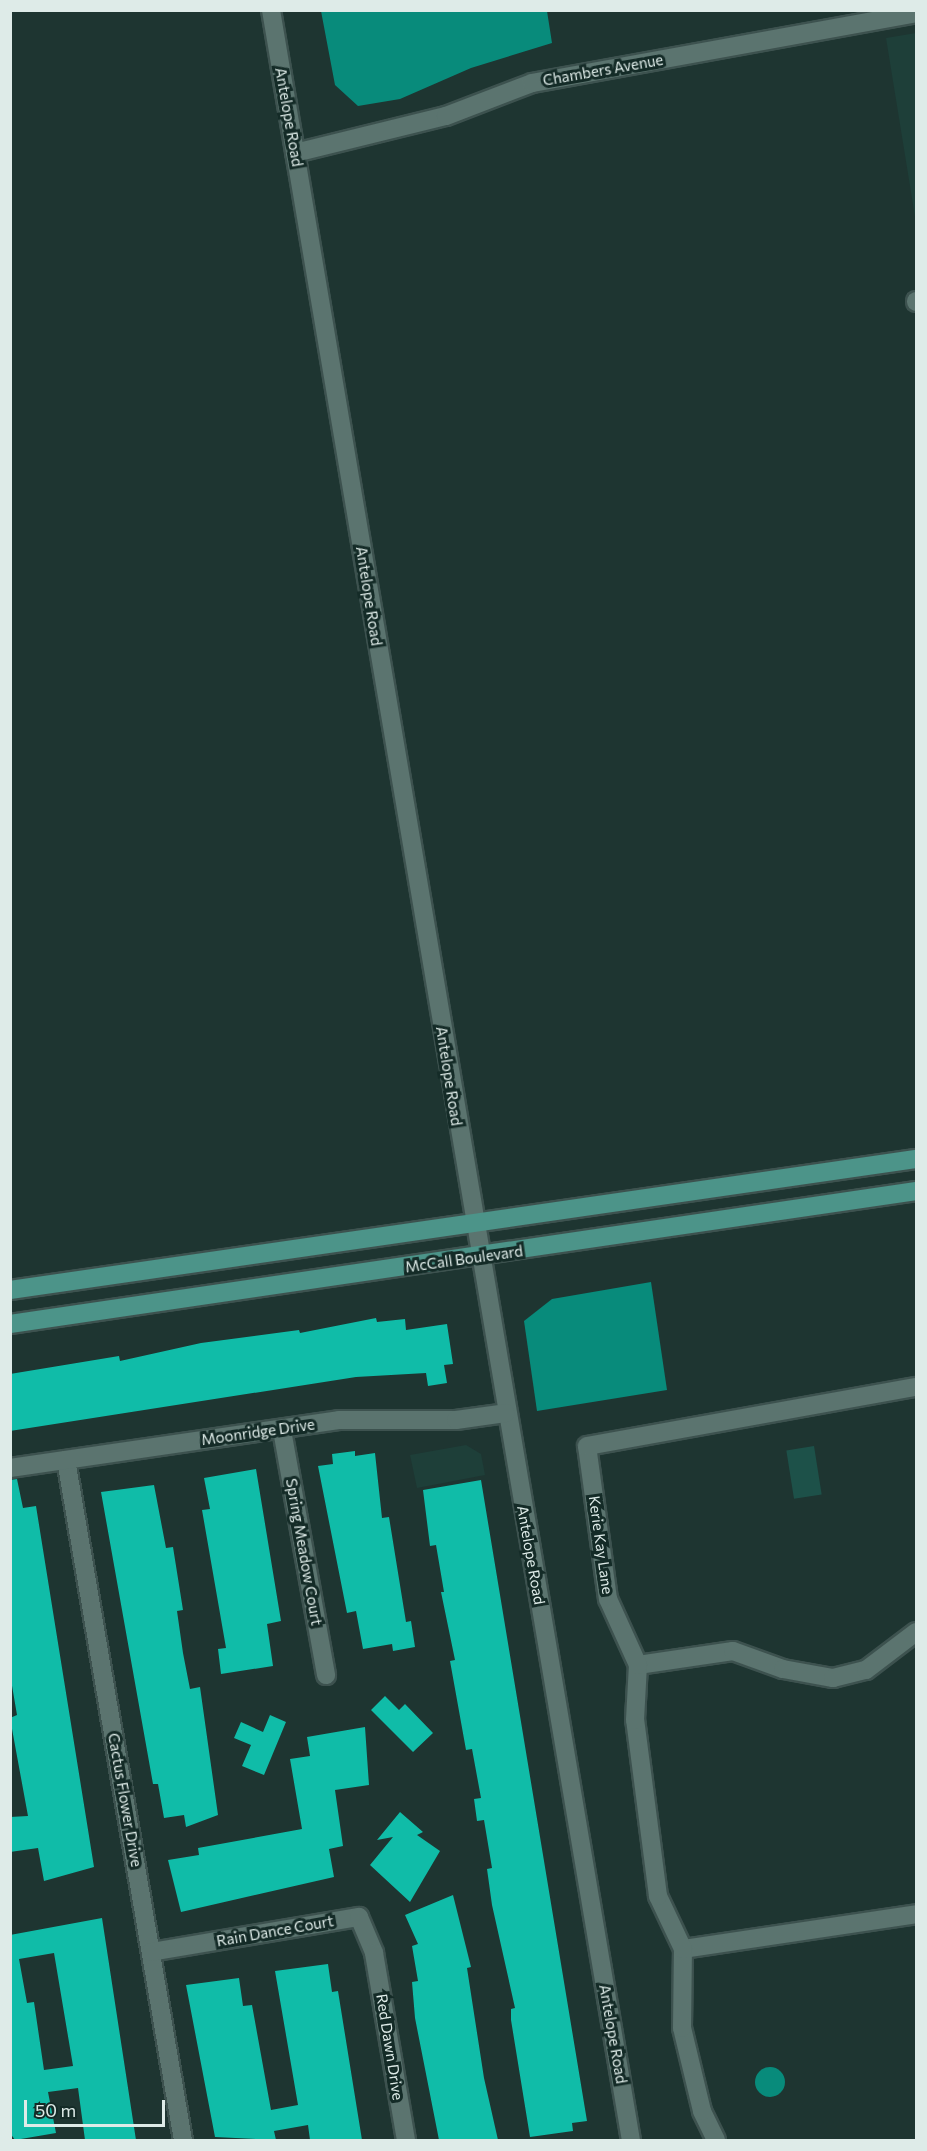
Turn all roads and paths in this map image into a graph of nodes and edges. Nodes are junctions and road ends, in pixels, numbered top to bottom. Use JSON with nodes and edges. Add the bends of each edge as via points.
{"nodes":[{"id":1,"x":271,"y":10,"type":"edge"},
{"id":2,"x":916,"y":13,"type":"edge"},
{"id":3,"x":295,"y":153,"type":"junction"},
{"id":4,"x":916,"y":1159,"type":"edge"},
{"id":5,"x":916,"y":1191,"type":"edge"},
{"id":6,"x":474,"y":1223,"type":"junction"},
{"id":7,"x":479,"y":1257,"type":"junction"},
{"id":8,"x":10,"y":1290,"type":"edge"},
{"id":9,"x":10,"y":1324,"type":"edge"},
{"id":10,"x":916,"y":1388,"type":"edge"},
{"id":11,"x":506,"y":1413,"type":"junction"},
{"id":12,"x":282,"y":1430,"type":"junction"},
{"id":13,"x":66,"y":1460,"type":"junction"},
{"id":14,"x":10,"y":1468,"type":"edge"},
{"id":15,"x":916,"y":1632,"type":"edge"},
{"id":16,"x":638,"y":1665,"type":"junction"},
{"id":17,"x":326,"y":1675,"type":"dead end"},
{"id":18,"x":916,"y":1914,"type":"edge"},
{"id":19,"x":683,"y":1949,"type":"junction"},
{"id":20,"x":151,"y":1952,"type":"junction"},
{"id":21,"x":374,"y":1953,"type":"joint"},
{"id":22,"x":183,"y":2140,"type":"edge"},
{"id":23,"x":406,"y":2140,"type":"edge"},
{"id":24,"x":631,"y":2140,"type":"edge"},
{"id":25,"x":717,"y":2140,"type":"edge"},
{"id":26,"x":724,"y":2140,"type":"edge"}],
"edges":[{"from":1,"to":3,"type":"street","name":"Antelope Road"},
{"from":2,"to":3,"type":"street","name":"Chambers Avenue","via":[[532,83],[446,116]]},
{"from":3,"to":6,"type":"street","name":"Antelope Road"},
{"from":4,"to":6,"type":"main road"},
{"from":5,"to":7,"type":"main road","name":"McCall Boulevard"},
{"from":6,"to":7,"type":"street","name":"Antelope Road"},
{"from":6,"to":8,"type":"main road"},
{"from":7,"to":9,"type":"main road","name":"McCall Boulevard"},
{"from":7,"to":11,"type":"street","name":"Antelope Road"},
{"from":10,"to":16,"type":"street","name":"Kerie Kay Lane","via":[[775,1409],[717,1426],[587,1446],[608,1599]]},
{"from":11,"to":12,"type":"street","name":"Moonridge Drive","via":[[446,1421],[339,1420]]},
{"from":11,"to":24,"type":"street","name":"Antelope Road"},
{"from":12,"to":13,"type":"street","name":"Moonridge Drive"},
{"from":12,"to":17,"type":"street","name":"Spring Meadow Court"},
{"from":13,"to":14,"type":"street","name":"Moonridge Drive"},
{"from":13,"to":20,"type":"street","name":"Cactus Flower Drive"},
{"from":15,"to":16,"type":"street","via":[[866,1670],[833,1678],[783,1669],[733,1651]]},
{"from":16,"to":19,"type":"street","name":"Kerie Kay Lane","via":[[635,1720],[658,1896]]},
{"from":18,"to":19,"type":"street"},
{"from":19,"to":25,"type":"street","name":"Kerie Kay Lane","via":[[682,2028],[702,2111]]},
{"from":20,"to":21,"type":"street","name":"Rain Dance Court","via":[[359,1917]]},
{"from":20,"to":22,"type":"street","name":"Cactus Flower Drive"},
{"from":21,"to":23,"type":"street","name":"Red Dawn Drive"},
{"from":25,"to":26,"type":"street"}]}
